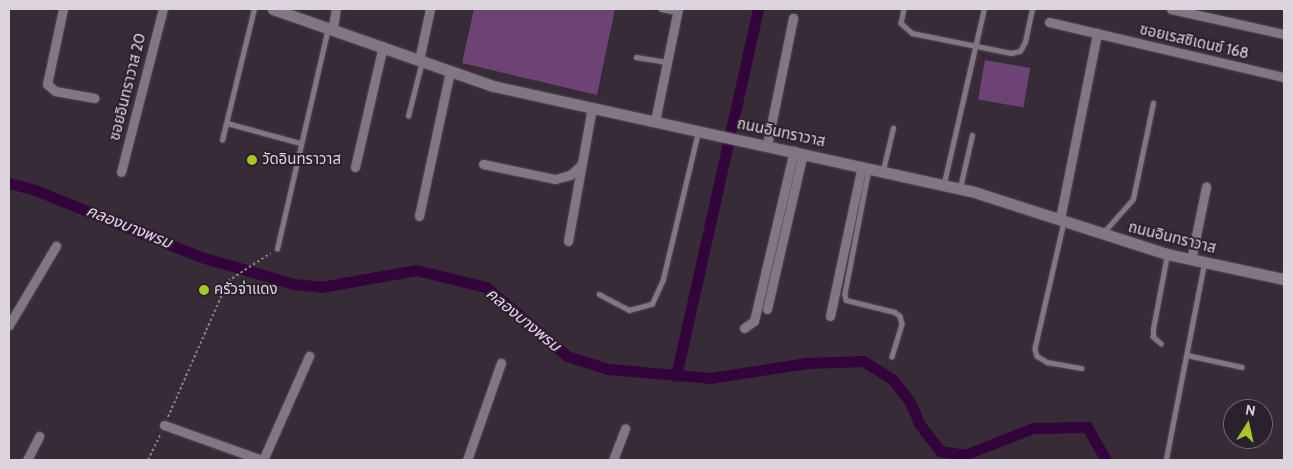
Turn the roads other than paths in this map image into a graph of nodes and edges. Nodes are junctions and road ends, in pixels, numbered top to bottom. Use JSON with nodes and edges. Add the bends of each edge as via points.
{"nodes":[{"id":1,"x":63,"y":9,"type":"edge"},
{"id":2,"x":163,"y":9,"type":"edge"},
{"id":3,"x":254,"y":9,"type":"edge"},
{"id":4,"x":274,"y":9,"type":"edge"},
{"id":5,"x":336,"y":9,"type":"edge"},
{"id":6,"x":430,"y":9,"type":"edge"},
{"id":7,"x":661,"y":9,"type":"edge"},
{"id":8,"x":904,"y":9,"type":"edge"},
{"id":9,"x":984,"y":9,"type":"edge"},
{"id":10,"x":1032,"y":9,"type":"edge"},
{"id":11,"x":1171,"y":9,"type":"edge"},
{"id":12,"x":678,"y":10,"type":"edge"},
{"id":13,"x":793,"y":18,"type":"dead end"},
{"id":14,"x":1049,"y":22,"type":"dead end"},
{"id":15,"x":331,"y":27,"type":"junction"},
{"id":16,"x":1097,"y":33,"type":"junction"},
{"id":17,"x":1284,"y":33,"type":"edge"},
{"id":18,"x":382,"y":46,"type":"junction"},
{"id":19,"x":975,"y":47,"type":"junction"},
{"id":20,"x":636,"y":56,"type":"dead end"},
{"id":21,"x":421,"y":61,"type":"junction"},
{"id":22,"x":667,"y":62,"type":"junction"},
{"id":23,"x":450,"y":72,"type":"junction"},
{"id":24,"x":1284,"y":77,"type":"edge"},
{"id":25,"x":94,"y":98,"type":"dead end"},
{"id":26,"x":1152,"y":103,"type":"dead end"},
{"id":27,"x":592,"y":107,"type":"junction"},
{"id":28,"x":408,"y":116,"type":"dead end"},
{"id":29,"x":655,"y":121,"type":"junction"},
{"id":30,"x":227,"y":123,"type":"junction"},
{"id":31,"x":894,"y":128,"type":"dead end"},
{"id":32,"x":698,"y":130,"type":"junction"},
{"id":33,"x":972,"y":135,"type":"dead end"},
{"id":34,"x":222,"y":140,"type":"dead end"},
{"id":35,"x":300,"y":143,"type":"junction"},
{"id":36,"x":767,"y":145,"type":"junction"},
{"id":37,"x":799,"y":152,"type":"junction"},
{"id":38,"x":483,"y":164,"type":"dead end"},
{"id":39,"x":581,"y":164,"type":"junction"},
{"id":40,"x":355,"y":167,"type":"dead end"},
{"id":41,"x":866,"y":167,"type":"junction"},
{"id":42,"x":883,"y":171,"type":"junction"},
{"id":43,"x":121,"y":172,"type":"dead end"},
{"id":44,"x":944,"y":184,"type":"junction"},
{"id":45,"x":1206,"y":187,"type":"dead end"},
{"id":46,"x":960,"y":188,"type":"junction"},
{"id":47,"x":419,"y":216,"type":"dead end"},
{"id":48,"x":1062,"y":220,"type":"junction"},
{"id":49,"x":1102,"y":234,"type":"junction"},
{"id":50,"x":568,"y":241,"type":"dead end"},
{"id":51,"x":56,"y":246,"type":"dead end"},
{"id":52,"x":276,"y":249,"type":"road end"},
{"id":53,"x":1167,"y":254,"type":"junction"},
{"id":54,"x":1191,"y":260,"type":"junction"},
{"id":55,"x":1205,"y":262,"type":"junction"},
{"id":56,"x":1284,"y":279,"type":"edge"},
{"id":57,"x":599,"y":294,"type":"dead end"},
{"id":58,"x":767,"y":309,"type":"dead end"},
{"id":59,"x":830,"y":316,"type":"dead end"},
{"id":60,"x":9,"y":325,"type":"edge"},
{"id":61,"x":744,"y":328,"type":"dead end"},
{"id":62,"x":1161,"y":344,"type":"dead end"},
{"id":63,"x":1187,"y":355,"type":"junction"},
{"id":64,"x":309,"y":356,"type":"dead end"},
{"id":65,"x":892,"y":356,"type":"dead end"},
{"id":66,"x":501,"y":363,"type":"dead end"},
{"id":67,"x":1242,"y":367,"type":"dead end"},
{"id":68,"x":1081,"y":368,"type":"dead end"},
{"id":69,"x":164,"y":425,"type":"road end"},
{"id":70,"x":625,"y":428,"type":"dead end"},
{"id":71,"x":39,"y":436,"type":"dead end"},
{"id":72,"x":1166,"y":458,"type":"dead end"},
{"id":73,"x":27,"y":460,"type":"edge"},
{"id":74,"x":262,"y":460,"type":"edge"},
{"id":75,"x":467,"y":460,"type":"edge"},
{"id":76,"x":613,"y":460,"type":"edge"}],
"edges":[{"from":1,"to":25,"type":"street","via":[[47,84],[55,91]]},
{"from":2,"to":43,"type":"street","name":"ซอยอินทราวาส 20"},
{"from":3,"to":30,"type":"lane"},
{"from":4,"to":15,"type":"street","name":"ถนนอินทราวาส"},
{"from":5,"to":15,"type":"street"},
{"from":6,"to":21,"type":"street"},
{"from":7,"to":12,"type":"lane"},
{"from":8,"to":19,"type":"lane","via":[[901,23],[905,30]]},
{"from":9,"to":19,"type":"lane"},
{"from":10,"to":19,"type":"lane","via":[[1020,51],[1011,54]]},
{"from":11,"to":17,"type":"street"},
{"from":12,"to":22,"type":"street"},
{"from":13,"to":36,"type":"street"},
{"from":14,"to":16,"type":"street","name":"ซอยเรสซิเดนซ์ 168"},
{"from":15,"to":18,"type":"street","name":"ถนนอินทราวาส"},
{"from":15,"to":35,"type":"lane"},
{"from":16,"to":24,"type":"street","name":"ซอยเรสซิเดนซ์ 168"},
{"from":16,"to":48,"type":"street"},
{"from":18,"to":21,"type":"street","name":"ถนนอินทราวาส"},
{"from":18,"to":40,"type":"street"},
{"from":19,"to":44,"type":"lane"},
{"from":20,"to":22,"type":"lane"},
{"from":21,"to":23,"type":"street","name":"ถนนอินทราวาส"},
{"from":21,"to":28,"type":"lane"},
{"from":22,"to":29,"type":"street"},
{"from":23,"to":27,"type":"street","name":"ถนนอินทราวาส","via":[[493,86]]},
{"from":23,"to":47,"type":"street"},
{"from":26,"to":49,"type":"lane","via":[[1133,199]]},
{"from":27,"to":29,"type":"street","name":"ถนนอินทราวาส"},
{"from":27,"to":39,"type":"street"},
{"from":29,"to":32,"type":"street","name":"ถนนอินทราวาส"},
{"from":30,"to":34,"type":"lane"},
{"from":30,"to":35,"type":"lane"},
{"from":31,"to":42,"type":"lane"},
{"from":32,"to":36,"type":"street","name":"ถนนอินทราวาส"},
{"from":32,"to":57,"type":"lane","via":[[663,279],[652,304],[630,310]]},
{"from":33,"to":46,"type":"lane"},
{"from":35,"to":52,"type":"lane"},
{"from":36,"to":37,"type":"street","name":"ถนนอินทราวาส"},
{"from":37,"to":41,"type":"street","name":"ถนนอินทราวาส"},
{"from":37,"to":58,"type":"street"},
{"from":37,"to":61,"type":"street","via":[[754,321]]},
{"from":38,"to":39,"type":"street","via":[[555,180],[570,175]]},
{"from":39,"to":50,"type":"street"},
{"from":41,"to":42,"type":"street","name":"ถนนอินทราวาส"},
{"from":41,"to":59,"type":"street"},
{"from":41,"to":65,"type":"lane","via":[[845,294],[846,300],[900,316],[902,324]]},
{"from":42,"to":44,"type":"street","name":"ถนนอินทราวาส"},
{"from":44,"to":46,"type":"street","name":"ถนนอินทราวาส"},
{"from":45,"to":54,"type":"street"},
{"from":46,"to":48,"type":"street","name":"ถนนอินทราวาส"},
{"from":48,"to":49,"type":"street","name":"ถนนอินทราวาส"},
{"from":48,"to":68,"type":"lane","via":[[1035,349],[1037,356],[1047,362]]},
{"from":49,"to":53,"type":"street","name":"ถนนอินทราวาส"},
{"from":51,"to":60,"type":"street"},
{"from":53,"to":54,"type":"street","name":"ถนนอินทราวาส"},
{"from":53,"to":62,"type":"lane","via":[[1153,329],[1153,337]]},
{"from":54,"to":55,"type":"street","name":"ถนนอินทราวาส"},
{"from":55,"to":56,"type":"street","name":"ถนนอินทราวาส"},
{"from":55,"to":63,"type":"lane"},
{"from":63,"to":67,"type":"lane"},
{"from":63,"to":72,"type":"lane"},
{"from":64,"to":74,"type":"street"},
{"from":66,"to":75,"type":"street"},
{"from":69,"to":74,"type":"street"},
{"from":70,"to":76,"type":"street"},
{"from":71,"to":73,"type":"street"}]}
